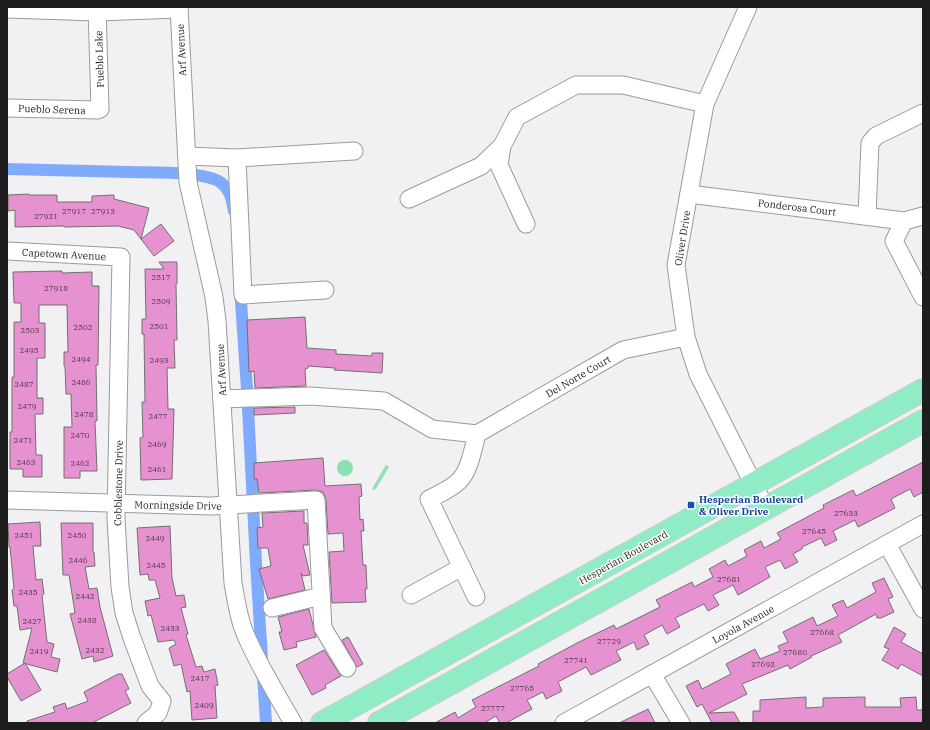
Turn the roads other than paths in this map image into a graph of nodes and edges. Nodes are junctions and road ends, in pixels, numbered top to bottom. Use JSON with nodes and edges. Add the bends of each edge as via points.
{"nodes":[{"id":1,"x":748,"y":7,"type":"edge"},
{"id":2,"x":179,"y":8,"type":"edge"},
{"id":3,"x":7,"y":9,"type":"edge"},
{"id":4,"x":97,"y":10,"type":"edge"},
{"id":5,"x":705,"y":104,"type":"junction"},
{"id":6,"x":7,"y":108,"type":"edge"},
{"id":7,"x":98,"y":110,"type":"joint"},
{"id":8,"x":923,"y":113,"type":"edge"},
{"id":9,"x":502,"y":146,"type":"junction"},
{"id":10,"x":354,"y":151,"type":"dead end"},
{"id":11,"x":187,"y":156,"type":"junction"},
{"id":12,"x":237,"y":158,"type":"junction"},
{"id":13,"x":689,"y":194,"type":"junction"},
{"id":14,"x":409,"y":199,"type":"dead end"},
{"id":15,"x":867,"y":216,"type":"junction"},
{"id":16,"x":923,"y":216,"type":"edge"},
{"id":17,"x":904,"y":220,"type":"junction"},
{"id":18,"x":526,"y":224,"type":"dead end"},
{"id":19,"x":7,"y":251,"type":"edge"},
{"id":20,"x":121,"y":256,"type":"joint"},
{"id":21,"x":325,"y":290,"type":"dead end"},
{"id":22,"x":923,"y":297,"type":"edge"},
{"id":23,"x":686,"y":337,"type":"junction"},
{"id":24,"x":923,"y":390,"type":"edge"},
{"id":25,"x":222,"y":399,"type":"junction"},
{"id":26,"x":923,"y":421,"type":"edge"},
{"id":27,"x":477,"y":434,"type":"junction"},
{"id":28,"x":754,"y":484,"type":"junction"},
{"id":29,"x":7,"y":500,"type":"edge"},
{"id":30,"x":118,"y":504,"type":"junction"},
{"id":31,"x":229,"y":506,"type":"junction"},
{"id":32,"x":766,"y":509,"type":"junction"},
{"id":33,"x":923,"y":524,"type":"edge"},
{"id":34,"x":887,"y":544,"type":"junction"},
{"id":35,"x":462,"y":567,"type":"junction"},
{"id":36,"x":411,"y":595,"type":"dead end"},
{"id":37,"x":321,"y":596,"type":"junction"},
{"id":38,"x":476,"y":597,"type":"dead end"},
{"id":39,"x":272,"y":608,"type":"dead end"},
{"id":40,"x":923,"y":609,"type":"edge"},
{"id":41,"x":347,"y":668,"type":"dead end"},
{"id":42,"x":652,"y":674,"type":"junction"},
{"id":43,"x":146,"y":723,"type":"edge"},
{"id":44,"x":293,"y":723,"type":"edge"},
{"id":45,"x":322,"y":723,"type":"edge"},
{"id":46,"x":379,"y":723,"type":"edge"},
{"id":47,"x":564,"y":723,"type":"edge"},
{"id":48,"x":681,"y":723,"type":"edge"}],
"edges":[{"from":1,"to":5,"type":"street","name":"Oliver Drive"},
{"from":2,"to":4,"type":"street"},
{"from":2,"to":11,"type":"street","name":"Arf Avenue"},
{"from":3,"to":4,"type":"street"},
{"from":4,"to":7,"type":"street","name":"Pueblo Lake","via":[[101,106]]},
{"from":5,"to":9,"type":"street","via":[[623,85],[576,85],[517,117]]},
{"from":5,"to":13,"type":"street","name":"Oliver Drive"},
{"from":6,"to":7,"type":"street","name":"Pueblo Serena"},
{"from":8,"to":15,"type":"street","via":[[876,136],[870,143]]},
{"from":9,"to":14,"type":"street","via":[[481,166]]},
{"from":9,"to":18,"type":"street","via":[[499,165]]},
{"from":10,"to":12,"type":"street"},
{"from":11,"to":12,"type":"street"},
{"from":11,"to":25,"type":"street","name":"Arf Avenue","via":[[188,182],[214,297]]},
{"from":12,"to":21,"type":"street","via":[[243,295]]},
{"from":13,"to":15,"type":"street","name":"Ponderosa Court"},
{"from":13,"to":23,"type":"street","name":"Oliver Drive","via":[[676,265]]},
{"from":15,"to":17,"type":"street","name":"Ponderosa Court"},
{"from":16,"to":17,"type":"street","name":"Ponderosa Court"},
{"from":17,"to":22,"type":"street","via":[[894,241]]},
{"from":19,"to":20,"type":"street","name":"Capetown Avenue"},
{"from":20,"to":30,"type":"street","name":"Cobblestone Drive"},
{"from":23,"to":27,"type":"street","name":"Del Norte Court","via":[[623,350]]},
{"from":23,"to":28,"type":"street","name":"Oliver Drive","via":[[698,374]]},
{"from":24,"to":28,"type":"main road","name":"Hesperian Boulevard"},
{"from":25,"to":27,"type":"street","via":[[310,396],[384,402],[432,429]]},
{"from":25,"to":31,"type":"street","name":"Arf Avenue"},
{"from":26,"to":32,"type":"main road"},
{"from":27,"to":35,"type":"street","via":[[464,475],[458,482],[429,499]]},
{"from":28,"to":32,"type":"street","name":"Oliver Drive"},
{"from":28,"to":45,"type":"main road","name":"Hesperian Boulevard"},
{"from":29,"to":30,"type":"street","name":"Morningside Drive"},
{"from":30,"to":31,"type":"street","name":"Morningside Drive"},
{"from":30,"to":43,"type":"street","name":"Cobblestone Drive","via":[[118,563],[124,613],[150,686],[162,701],[158,713]]},
{"from":31,"to":37,"type":"street","name":"Morningside Drive","via":[[316,500]]},
{"from":31,"to":44,"type":"street","name":"Arf Avenue","via":[[233,583],[237,607],[254,654]]},
{"from":32,"to":46,"type":"main road"},
{"from":33,"to":34,"type":"street","name":"Loyola Avenue"},
{"from":34,"to":40,"type":"street"},
{"from":34,"to":42,"type":"street","name":"Loyola Avenue"},
{"from":35,"to":36,"type":"street"},
{"from":35,"to":38,"type":"street"},
{"from":37,"to":39,"type":"street"},
{"from":37,"to":41,"type":"street","via":[[323,628]]},
{"from":42,"to":47,"type":"street","name":"Loyola Avenue"},
{"from":42,"to":48,"type":"street"}]}
